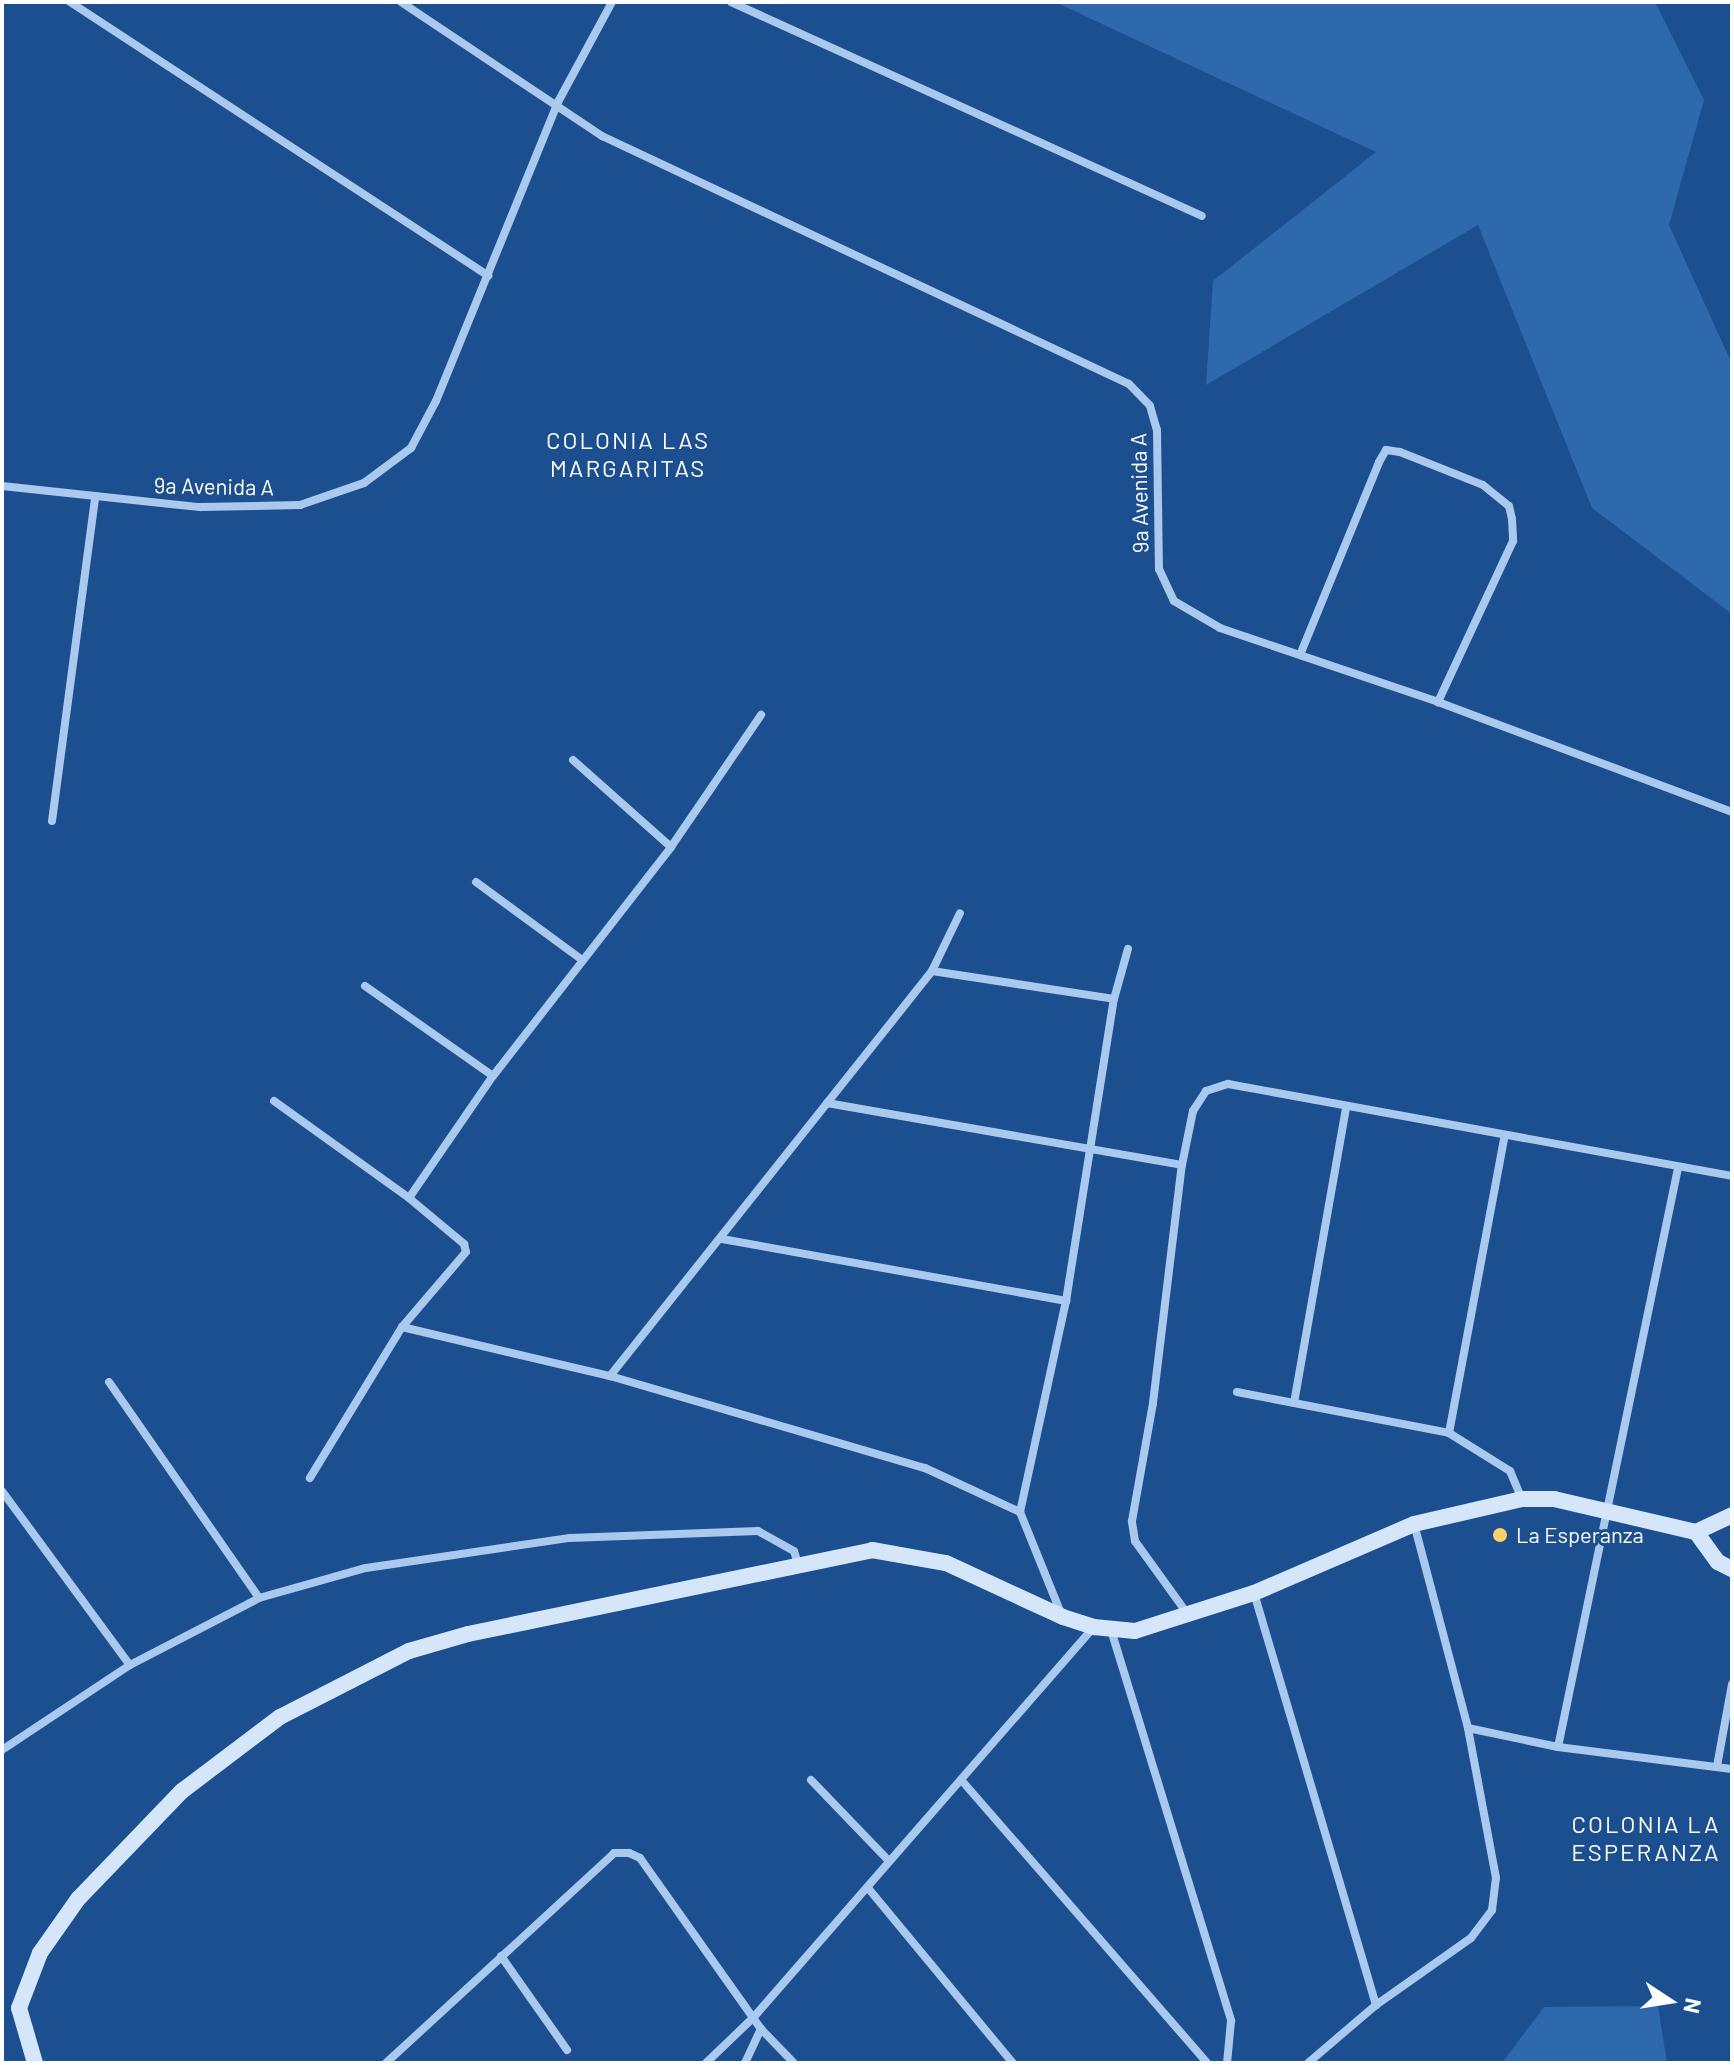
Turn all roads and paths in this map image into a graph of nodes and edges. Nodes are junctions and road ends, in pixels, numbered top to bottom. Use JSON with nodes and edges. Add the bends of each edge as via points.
{"nodes":[{"id":1,"x":70,"y":2,"type":"edge"},
{"id":2,"x":401,"y":2,"type":"edge"},
{"id":3,"x":612,"y":2,"type":"edge"},
{"id":4,"x":731,"y":2,"type":"edge"},
{"id":5,"x":558,"y":102,"type":"junction"},
{"id":6,"x":1202,"y":216,"type":"dead end"},
{"id":7,"x":488,"y":276,"type":"junction"},
{"id":8,"x":2,"y":486,"type":"edge"},
{"id":9,"x":95,"y":499,"type":"junction"},
{"id":10,"x":1300,"y":655,"type":"junction"},
{"id":11,"x":1438,"y":702,"type":"junction"},
{"id":12,"x":761,"y":715,"type":"dead end"},
{"id":13,"x":573,"y":760,"type":"dead end"},
{"id":14,"x":1732,"y":812,"type":"edge"},
{"id":15,"x":52,"y":821,"type":"dead end"},
{"id":16,"x":671,"y":847,"type":"junction"},
{"id":17,"x":476,"y":882,"type":"dead end"},
{"id":18,"x":960,"y":913,"type":"dead end"},
{"id":19,"x":1128,"y":949,"type":"dead end"},
{"id":20,"x":582,"y":960,"type":"junction"},
{"id":21,"x":932,"y":971,"type":"junction"},
{"id":22,"x":365,"y":986,"type":"dead end"},
{"id":23,"x":1114,"y":999,"type":"junction"},
{"id":24,"x":493,"y":1076,"type":"junction"},
{"id":25,"x":274,"y":1101,"type":"dead end"},
{"id":26,"x":827,"y":1103,"type":"junction"},
{"id":27,"x":1346,"y":1108,"type":"junction"},
{"id":28,"x":1505,"y":1135,"type":"junction"},
{"id":29,"x":1093,"y":1148,"type":"junction"},
{"id":30,"x":1182,"y":1165,"type":"junction"},
{"id":31,"x":1678,"y":1168,"type":"junction"},
{"id":32,"x":1732,"y":1176,"type":"edge"},
{"id":33,"x":409,"y":1198,"type":"junction"},
{"id":34,"x":722,"y":1239,"type":"junction"},
{"id":35,"x":1066,"y":1301,"type":"junction"},
{"id":36,"x":402,"y":1327,"type":"junction"},
{"id":37,"x":610,"y":1376,"type":"junction"},
{"id":38,"x":109,"y":1382,"type":"dead end"},
{"id":39,"x":1237,"y":1392,"type":"dead end"},
{"id":40,"x":1294,"y":1403,"type":"junction"},
{"id":41,"x":1449,"y":1433,"type":"junction"},
{"id":42,"x":310,"y":1478,"type":"dead end"},
{"id":43,"x":2,"y":1491,"type":"edge"},
{"id":44,"x":1522,"y":1499,"type":"junction"},
{"id":45,"x":1609,"y":1510,"type":"junction"},
{"id":46,"x":1020,"y":1512,"type":"junction"},
{"id":47,"x":1732,"y":1515,"type":"edge"},
{"id":48,"x":1414,"y":1524,"type":"junction"},
{"id":49,"x":1696,"y":1532,"type":"junction"},
{"id":50,"x":798,"y":1564,"type":"junction"},
{"id":51,"x":1732,"y":1569,"type":"edge"},
{"id":52,"x":1254,"y":1593,"type":"junction"},
{"id":53,"x":259,"y":1598,"type":"junction"},
{"id":54,"x":1063,"y":1617,"type":"junction"},
{"id":55,"x":1189,"y":1617,"type":"junction"},
{"id":56,"x":1102,"y":1629,"type":"junction"},
{"id":57,"x":130,"y":1665,"type":"junction"},
{"id":58,"x":1732,"y":1684,"type":"edge"},
{"id":59,"x":1468,"y":1728,"type":"junction"},
{"id":60,"x":1558,"y":1747,"type":"junction"},
{"id":61,"x":2,"y":1750,"type":"edge"},
{"id":62,"x":1717,"y":1766,"type":"junction"},
{"id":63,"x":1732,"y":1769,"type":"edge"},
{"id":64,"x":811,"y":1780,"type":"dead end"},
{"id":65,"x":963,"y":1782,"type":"junction"},
{"id":66,"x":888,"y":1860,"type":"junction"},
{"id":67,"x":868,"y":1888,"type":"junction"},
{"id":68,"x":501,"y":1956,"type":"junction"},
{"id":69,"x":1376,"y":2005,"type":"junction"},
{"id":70,"x":753,"y":2018,"type":"junction"},
{"id":71,"x":761,"y":2029,"type":"junction"},
{"id":72,"x":567,"y":2050,"type":"dead end"},
{"id":73,"x":35,"y":2063,"type":"edge"},
{"id":74,"x":386,"y":2063,"type":"edge"},
{"id":75,"x":706,"y":2063,"type":"edge"},
{"id":76,"x":745,"y":2063,"type":"edge"},
{"id":77,"x":794,"y":2063,"type":"edge"},
{"id":78,"x":1013,"y":2063,"type":"edge"},
{"id":79,"x":1207,"y":2063,"type":"edge"},
{"id":80,"x":1227,"y":2063,"type":"edge"},
{"id":81,"x":1308,"y":2063,"type":"edge"}],
"edges":[{"from":1,"to":7,"type":"street"},
{"from":2,"to":5,"type":"street","name":"9a Avenida A"},
{"from":3,"to":5,"type":"street"},
{"from":4,"to":6,"type":"street"},
{"from":5,"to":7,"type":"street"},
{"from":5,"to":10,"type":"street","name":"9a Avenida A","via":[[602,136],[655,164],[1129,384],[1150,406],[1157,430],[1159,569],[1174,601],[1220,628]]},
{"from":7,"to":9,"type":"street","name":"9a Avenida A","via":[[411,448],[364,483],[300,505],[200,507]]},
{"from":8,"to":9,"type":"street","name":"9a Avenida A"},
{"from":9,"to":15,"type":"street"},
{"from":10,"to":11,"type":"street","name":"9a Avenida A"},
{"from":10,"to":11,"type":"street","via":[[1379,462],[1386,450],[1400,452],[1483,485],[1509,506],[1512,519],[1513,541]]},
{"from":11,"to":14,"type":"street","name":"9a Avenida A"},
{"from":12,"to":16,"type":"street"},
{"from":13,"to":16,"type":"street"},
{"from":16,"to":20,"type":"street"},
{"from":17,"to":20,"type":"street"},
{"from":18,"to":21,"type":"street"},
{"from":19,"to":23,"type":"street"},
{"from":20,"to":24,"type":"street"},
{"from":21,"to":23,"type":"street"},
{"from":21,"to":26,"type":"street"},
{"from":22,"to":24,"type":"street"},
{"from":23,"to":29,"type":"street"},
{"from":24,"to":33,"type":"street"},
{"from":25,"to":33,"type":"street"},
{"from":26,"to":29,"type":"street"},
{"from":26,"to":34,"type":"street"},
{"from":27,"to":28,"type":"street"},
{"from":27,"to":30,"type":"street","via":[[1228,1084],[1206,1091],[1193,1111]]},
{"from":27,"to":40,"type":"street"},
{"from":28,"to":31,"type":"street"},
{"from":28,"to":41,"type":"street"},
{"from":29,"to":30,"type":"street"},
{"from":29,"to":35,"type":"street"},
{"from":30,"to":55,"type":"street","via":[[1131,1532]]},
{"from":31,"to":32,"type":"street"},
{"from":31,"to":45,"type":"street"},
{"from":33,"to":36,"type":"street","via":[[464,1244],[466,1252]]},
{"from":34,"to":35,"type":"street"},
{"from":34,"to":37,"type":"street"},
{"from":35,"to":46,"type":"street"},
{"from":36,"to":37,"type":"street"},
{"from":36,"to":42,"type":"street"},
{"from":37,"to":46,"type":"street","via":[[925,1468]]},
{"from":38,"to":53,"type":"street"},
{"from":39,"to":40,"type":"street"},
{"from":40,"to":41,"type":"street"},
{"from":41,"to":44,"type":"street","via":[[1510,1471]]},
{"from":43,"to":57,"type":"street"},
{"from":44,"to":45,"type":"main road"},
{"from":44,"to":48,"type":"main road"},
{"from":45,"to":49,"type":"main road"},
{"from":45,"to":60,"type":"street"},
{"from":46,"to":54,"type":"street"},
{"from":47,"to":49,"type":"main road"},
{"from":48,"to":52,"type":"main road"},
{"from":48,"to":59,"type":"street"},
{"from":49,"to":51,"type":"main road","via":[[1718,1562]]},
{"from":50,"to":53,"type":"street","via":[[794,1551],[758,1531],[570,1538],[366,1568]]},
{"from":50,"to":54,"type":"main road","via":[[858,1552],[906,1553],[972,1573]]},
{"from":50,"to":73,"type":"main road","via":[[553,1613],[409,1651],[242,1742],[182,1791],[53,1931],[29,1974],[19,2008]]},
{"from":52,"to":55,"type":"main road"},
{"from":52,"to":69,"type":"street"},
{"from":53,"to":57,"type":"street"},
{"from":54,"to":56,"type":"main road"},
{"from":55,"to":56,"type":"main road","via":[[1150,1628]]},
{"from":56,"to":65,"type":"street"},
{"from":56,"to":80,"type":"street","via":[[1231,2021]]},
{"from":57,"to":61,"type":"street"},
{"from":58,"to":62,"type":"street"},
{"from":59,"to":60,"type":"street"},
{"from":59,"to":69,"type":"street","via":[[1496,1878],[1492,1910],[1471,1938]]},
{"from":60,"to":62,"type":"street"},
{"from":62,"to":63,"type":"street"},
{"from":64,"to":66,"type":"street"},
{"from":65,"to":66,"type":"street"},
{"from":65,"to":79,"type":"street"},
{"from":66,"to":67,"type":"street"},
{"from":67,"to":70,"type":"street"},
{"from":67,"to":78,"type":"street"},
{"from":68,"to":70,"type":"street","via":[[614,1853],[629,1853],[640,1858]]},
{"from":68,"to":72,"type":"street"},
{"from":68,"to":74,"type":"street"},
{"from":69,"to":81,"type":"street"},
{"from":70,"to":71,"type":"street"},
{"from":70,"to":75,"type":"street"},
{"from":71,"to":76,"type":"street"},
{"from":71,"to":77,"type":"street"}]}
